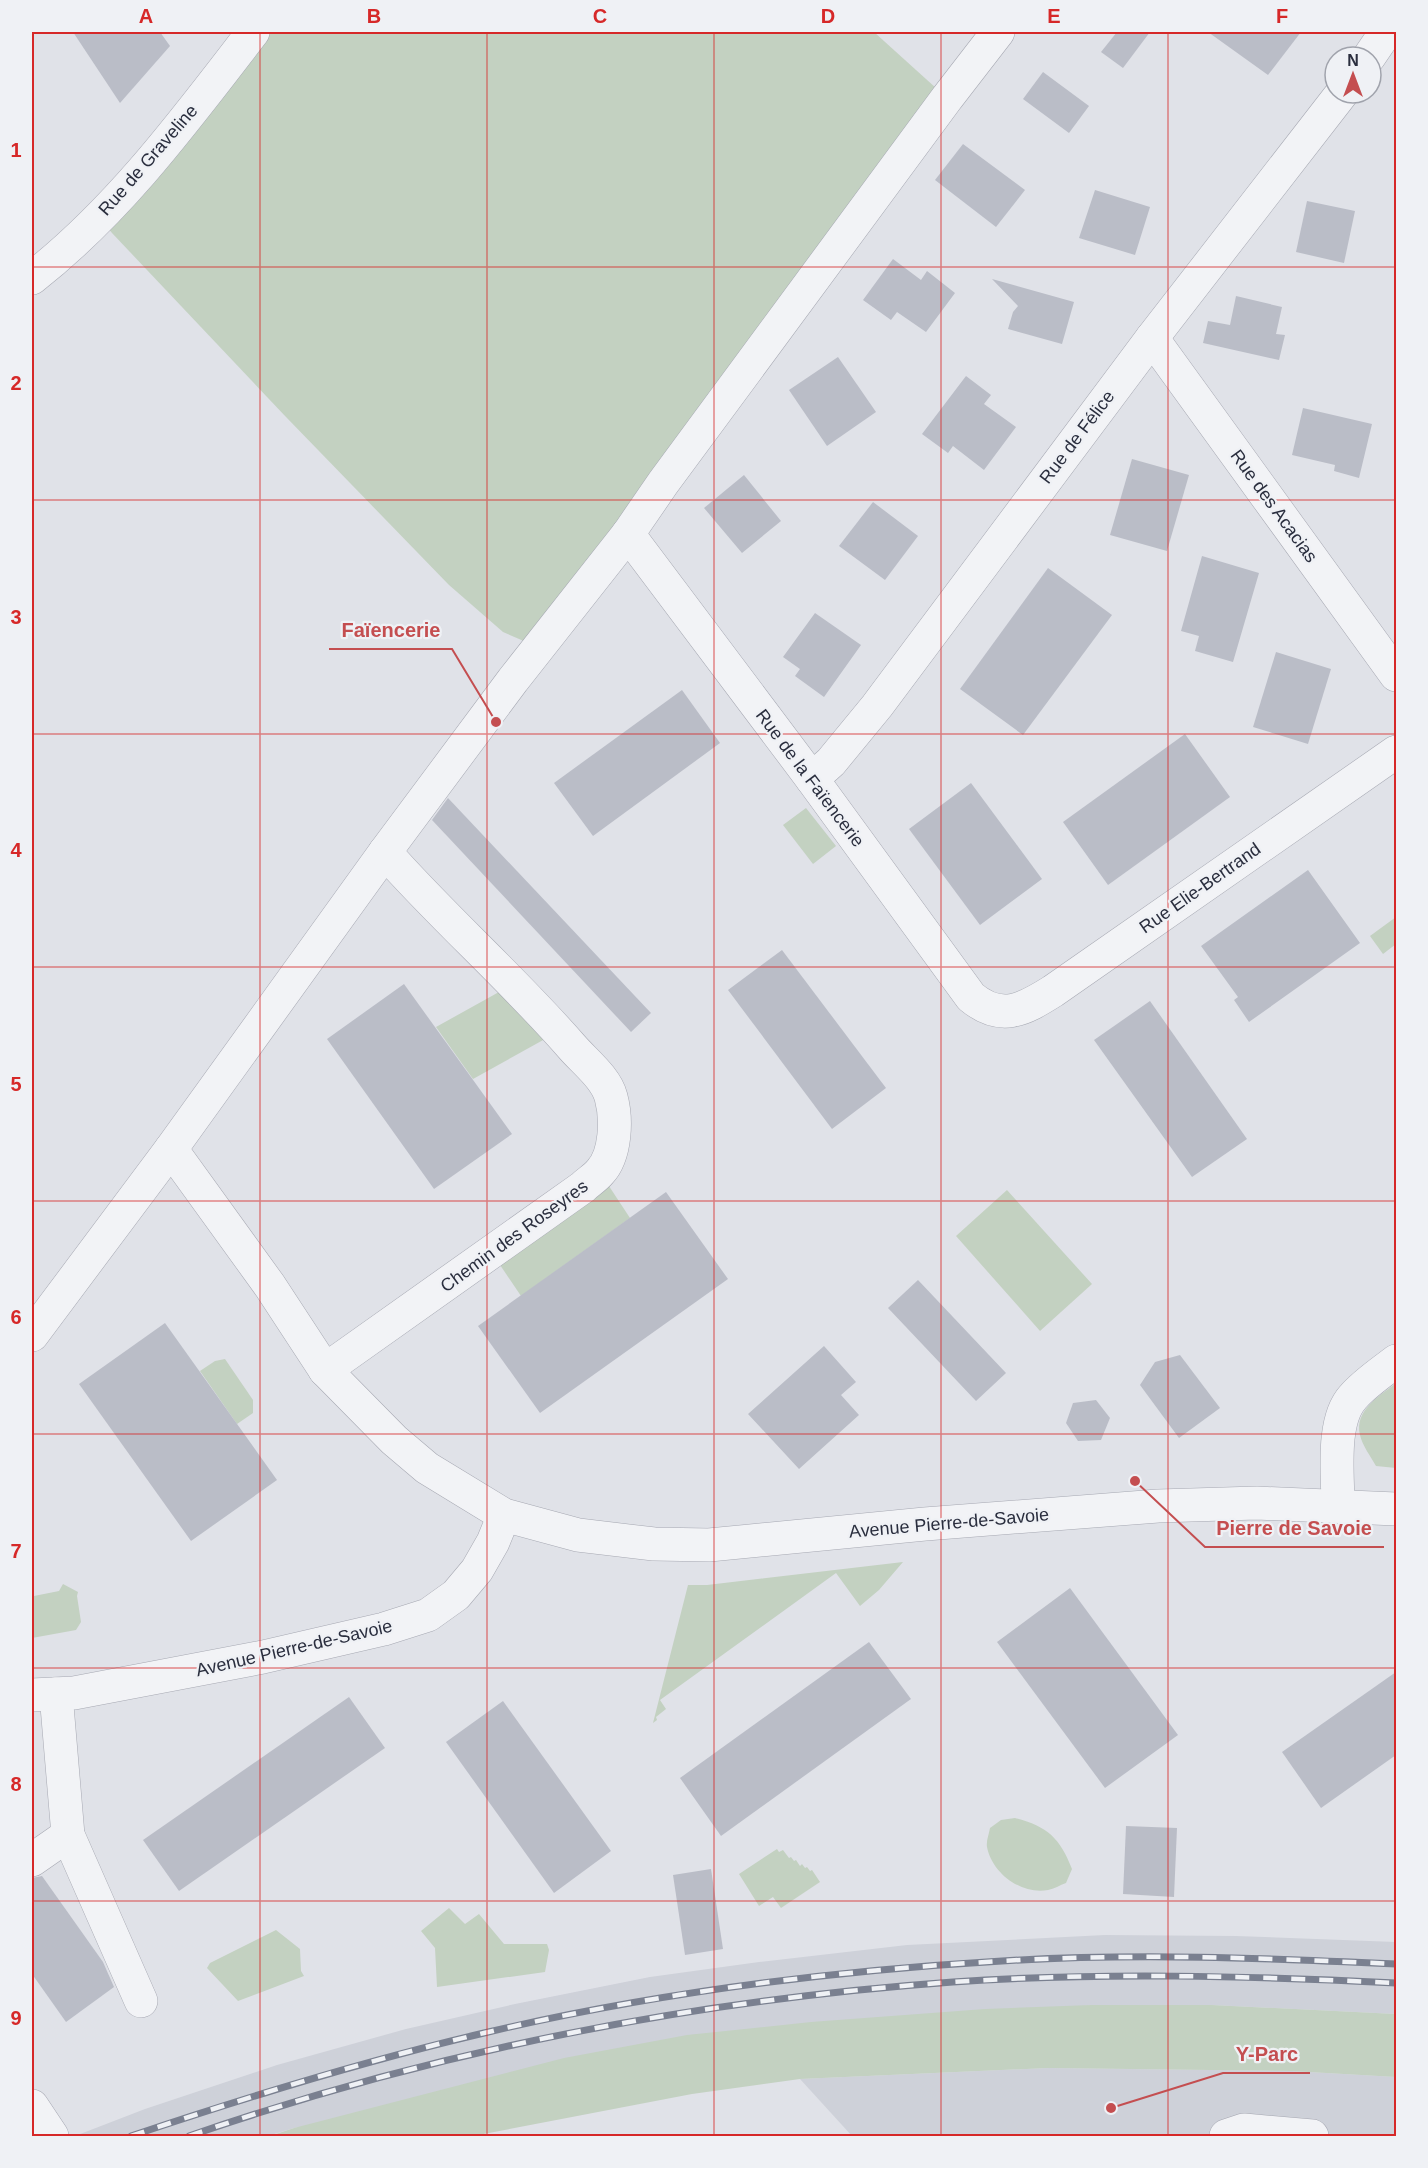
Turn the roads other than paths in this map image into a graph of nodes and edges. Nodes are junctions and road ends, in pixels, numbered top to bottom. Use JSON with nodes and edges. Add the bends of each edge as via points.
{"nodes":[{"id":1,"x":998,"y":32,"type":"edge"},
{"id":2,"x":1386,"y":32,"type":"edge"},
{"id":3,"x":247,"y":33,"type":"edge"},
{"id":4,"x":1377,"y":45,"type":"edge"},
{"id":5,"x":1333,"y":105,"type":"edge"},
{"id":6,"x":32,"y":278,"type":"edge"},
{"id":7,"x":1152,"y":338,"type":"junction"},
{"id":8,"x":628,"y":534,"type":"junction"},
{"id":9,"x":1396,"y":675,"type":"edge"},
{"id":10,"x":1396,"y":752,"type":"edge"},
{"id":11,"x":812,"y":779,"type":"junction"},
{"id":12,"x":385,"y":852,"type":"junction"},
{"id":13,"x":999,"y":1012,"type":"joint"},
{"id":14,"x":171,"y":1149,"type":"junction"},
{"id":15,"x":32,"y":1335,"type":"edge"},
{"id":16,"x":1396,"y":1361,"type":"edge"},
{"id":17,"x":325,"y":1370,"type":"junction"},
{"id":18,"x":1338,"y":1506,"type":"junction"},
{"id":19,"x":1396,"y":1509,"type":"edge"},
{"id":20,"x":504,"y":1515,"type":"junction"},
{"id":21,"x":44,"y":1695,"type":"edge"},
{"id":22,"x":68,"y":1834,"type":"junction"},
{"id":23,"x":32,"y":1860,"type":"edge"},
{"id":24,"x":141,"y":2001,"type":"dead end"},
{"id":25,"x":32,"y":2106,"type":"edge"},
{"id":26,"x":52,"y":2136,"type":"edge"},
{"id":27,"x":1226,"y":2136,"type":"edge"},
{"id":28,"x":1312,"y":2136,"type":"edge"}],
"edges":[{"from":1,"to":8,"type":"street"},
{"from":2,"to":4,"type":"street"},
{"from":3,"to":6,"type":"street","name":"Rue de Graveline","via":[[133,183]]},
{"from":5,"to":7,"type":"street","name":"Rue de Félice"},
{"from":7,"to":9,"type":"street","name":"Rue des Acacias"},
{"from":7,"to":11,"type":"street","name":"Rue de Félice","via":[[877,706]]},
{"from":8,"to":11,"type":"street","name":"Rue de la Faïencerie"},
{"from":8,"to":12,"type":"street"},
{"from":10,"to":13,"type":"street","name":"Rue Elie-Bertrand","via":[[1053,991],[1025,1006]]},
{"from":11,"to":13,"type":"street","name":"Rue de la Faïencerie","via":[[971,997],[984,1008]]},
{"from":12,"to":14,"type":"street"},
{"from":12,"to":17,"type":"street","name":"Chemin des Roseyres","via":[[603,1082],[611,1097],[613,1140],[602,1171],[583,1187]]},
{"from":14,"to":15,"type":"street"},
{"from":14,"to":17,"type":"street","name":"Avenue Pierre-de-Savoie"},
{"from":16,"to":18,"type":"street","via":[[1357,1392],[1344,1413],[1339,1434]]},
{"from":17,"to":20,"type":"street","name":"Avenue Pierre-de-Savoie","via":[[427,1468]]},
{"from":18,"to":19,"type":"street","name":"Avenue Pierre-de-Savoie"},
{"from":18,"to":20,"type":"street","name":"Avenue Pierre-de-Savoie","via":[[1158,1506],[709,1545],[654,1544],[578,1535]]},
{"from":20,"to":21,"type":"street","name":"Avenue Pierre-de-Savoie","via":[[477,1570],[456,1595],[428,1615],[263,1657],[74,1693]]},
{"from":21,"to":22,"type":"street"},
{"from":22,"to":23,"type":"street"},
{"from":22,"to":24,"type":"street"},
{"from":25,"to":26,"type":"street"},
{"from":27,"to":28,"type":"street","via":[[1244,2130]]}]}
